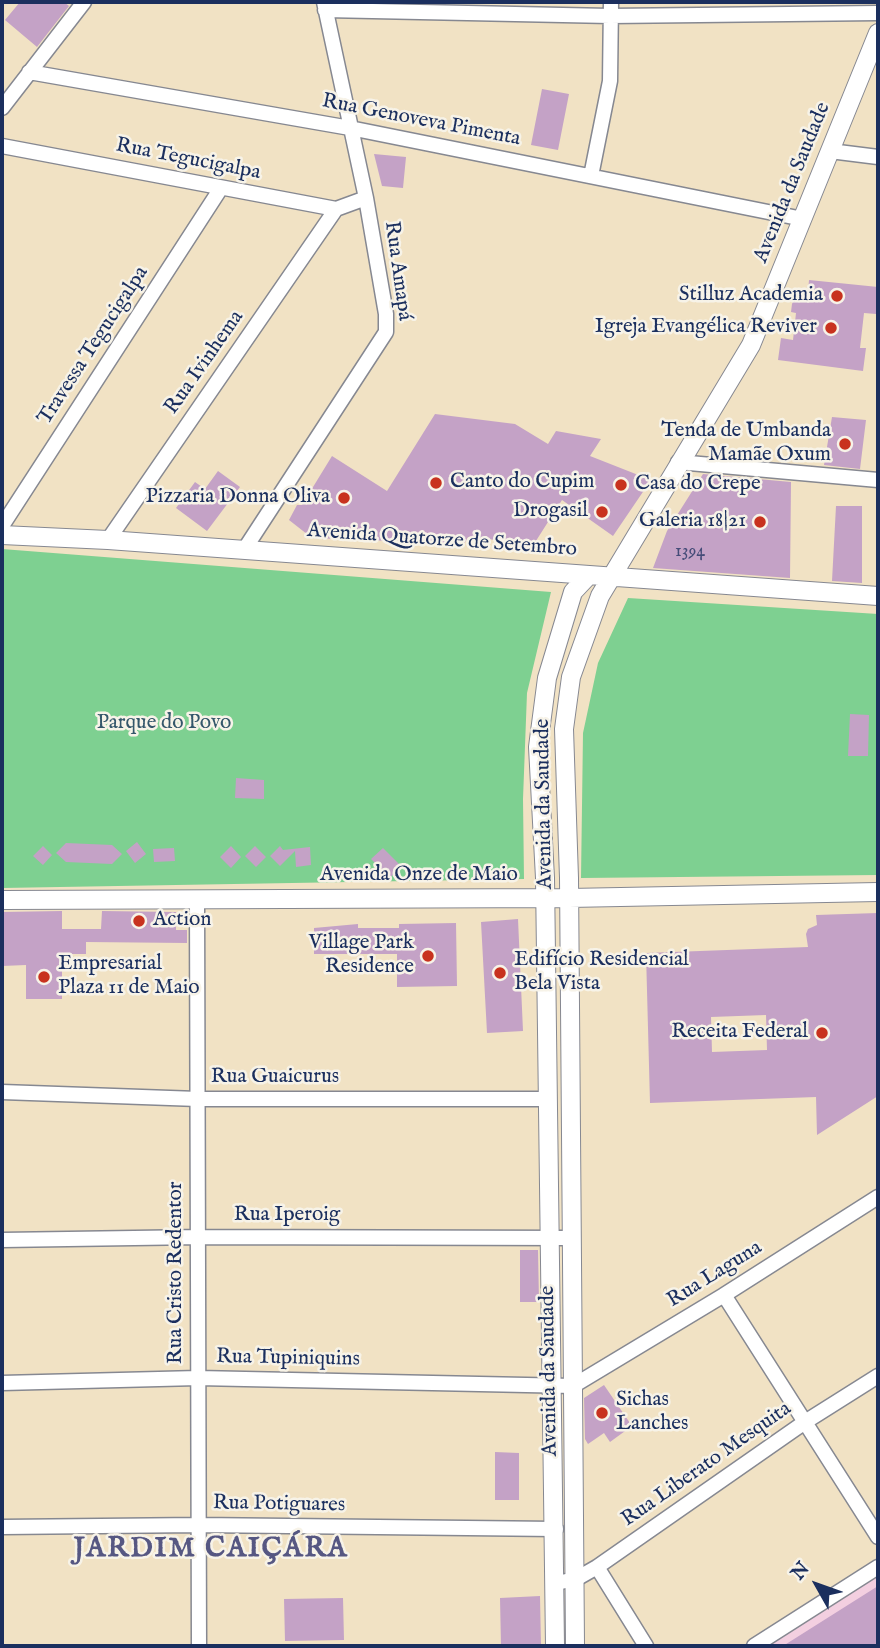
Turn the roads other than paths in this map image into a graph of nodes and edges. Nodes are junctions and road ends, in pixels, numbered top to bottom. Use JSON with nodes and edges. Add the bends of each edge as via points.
{"nodes":[{"id":1,"x":83,"y":2,"type":"edge"},
{"id":2,"x":325,"y":6,"type":"edge"},
{"id":3,"x":611,"y":9,"type":"edge"},
{"id":4,"x":878,"y":13,"type":"edge"},
{"id":5,"x":878,"y":33,"type":"edge"},
{"id":6,"x":29,"y":72,"type":"junction"},
{"id":7,"x":2,"y":108,"type":"edge"},
{"id":8,"x":350,"y":128,"type":"junction"},
{"id":9,"x":2,"y":146,"type":"edge"},
{"id":10,"x":830,"y":151,"type":"junction"},
{"id":11,"x":878,"y":157,"type":"edge"},
{"id":12,"x":591,"y":176,"type":"junction"},
{"id":13,"x":221,"y":188,"type":"junction"},
{"id":14,"x":366,"y":198,"type":"junction"},
{"id":15,"x":336,"y":209,"type":"junction"},
{"id":16,"x":803,"y":219,"type":"junction"},
{"id":17,"x":678,"y":462,"type":"junction"},
{"id":18,"x":878,"y":481,"type":"edge"},
{"id":19,"x":2,"y":526,"type":"edge"},
{"id":20,"x":2,"y":536,"type":"edge"},
{"id":21,"x":108,"y":540,"type":"junction"},
{"id":22,"x":244,"y":550,"type":"junction"},
{"id":23,"x":589,"y":575,"type":"junction"},
{"id":24,"x":611,"y":576,"type":"junction"},
{"id":25,"x":878,"y":596,"type":"edge"},
{"id":26,"x":878,"y":892,"type":"edge"},
{"id":27,"x":544,"y":898,"type":"junction"},
{"id":28,"x":569,"y":898,"type":"junction"},
{"id":29,"x":2,"y":900,"type":"edge"},
{"id":30,"x":197,"y":900,"type":"junction"},
{"id":31,"x":2,"y":1092,"type":"edge"},
{"id":32,"x":198,"y":1099,"type":"junction"},
{"id":33,"x":548,"y":1099,"type":"junction"},
{"id":34,"x":878,"y":1197,"type":"edge"},
{"id":35,"x":200,"y":1237,"type":"junction"},
{"id":36,"x":550,"y":1237,"type":"junction"},
{"id":37,"x":572,"y":1238,"type":"junction"},
{"id":38,"x":2,"y":1240,"type":"edge"},
{"id":39,"x":724,"y":1295,"type":"junction"},
{"id":40,"x":878,"y":1376,"type":"edge"},
{"id":41,"x":198,"y":1378,"type":"junction"},
{"id":42,"x":2,"y":1383,"type":"edge"},
{"id":43,"x":552,"y":1386,"type":"junction"},
{"id":44,"x":573,"y":1386,"type":"junction"},
{"id":45,"x":805,"y":1422,"type":"junction"},
{"id":46,"x":199,"y":1525,"type":"junction"},
{"id":47,"x":2,"y":1527,"type":"edge"},
{"id":48,"x":556,"y":1529,"type":"junction"},
{"id":49,"x":878,"y":1537,"type":"edge"},
{"id":50,"x":597,"y":1567,"type":"junction"},
{"id":51,"x":878,"y":1567,"type":"edge"},
{"id":52,"x":576,"y":1579,"type":"junction"},
{"id":53,"x":556,"y":1583,"type":"junction"},
{"id":54,"x":199,"y":1646,"type":"edge"},
{"id":55,"x":555,"y":1646,"type":"edge"},
{"id":56,"x":575,"y":1646,"type":"edge"},
{"id":57,"x":646,"y":1646,"type":"edge"},
{"id":58,"x":754,"y":1646,"type":"edge"}],
"edges":[{"from":1,"to":6,"type":"street"},
{"from":2,"to":3,"type":"street"},
{"from":2,"to":8,"type":"street","name":"Rua Amapá"},
{"from":3,"to":4,"type":"street"},
{"from":3,"to":12,"type":"street","via":[[610,80]]},
{"from":5,"to":10,"type":"street","name":"Avenida da Saudade"},
{"from":6,"to":7,"type":"street"},
{"from":6,"to":8,"type":"street","name":"Rua Genoveva Pimenta"},
{"from":8,"to":12,"type":"street","name":"Rua Genoveva Pimenta"},
{"from":8,"to":14,"type":"street","name":"Rua Amapá"},
{"from":9,"to":13,"type":"street","name":"Rua Tegucigalpa"},
{"from":10,"to":11,"type":"street"},
{"from":10,"to":16,"type":"street","name":"Avenida da Saudade"},
{"from":12,"to":16,"type":"street","name":"Rua Genoveva Pimenta"},
{"from":13,"to":15,"type":"street","name":"Rua Tegucigalpa"},
{"from":13,"to":19,"type":"street","name":"Travessa Tegucigalpa"},
{"from":14,"to":15,"type":"street"},
{"from":14,"to":22,"type":"street","name":"Rua Amapá","via":[[386,332]]},
{"from":15,"to":21,"type":"street","name":"Rua Ivinhema"},
{"from":16,"to":17,"type":"street","name":"Avenida da Saudade","via":[[751,345]]},
{"from":17,"to":18,"type":"street"},
{"from":17,"to":24,"type":"street","name":"Avenida da Saudade"},
{"from":20,"to":21,"type":"street","name":"Avenida Quatorze de Setembro"},
{"from":21,"to":22,"type":"street","name":"Avenida Quatorze de Setembro"},
{"from":22,"to":23,"type":"street","name":"Avenida Quatorze de Setembro"},
{"from":23,"to":24,"type":"street","name":"Avenida Quatorze de Setembro"},
{"from":23,"to":27,"type":"street","name":"Avenida da Saudade","via":[[573,592],[547,678],[538,747]]},
{"from":24,"to":25,"type":"street","name":"Avenida Quatorze de Setembro"},
{"from":24,"to":28,"type":"street","name":"Avenida da Saudade","via":[[571,677],[564,729]]},
{"from":26,"to":28,"type":"street","name":"Avenida Onze de Maio"},
{"from":27,"to":28,"type":"street","name":"Avenida Onze de Maio"},
{"from":27,"to":30,"type":"street","name":"Avenida Onze de Maio"},
{"from":27,"to":33,"type":"street","name":"Avenida da Saudade"},
{"from":28,"to":37,"type":"street","name":"Avenida da Saudade"},
{"from":29,"to":30,"type":"street","name":"Avenida Onze de Maio"},
{"from":30,"to":32,"type":"street","name":"Rua Cristo Redentor"},
{"from":31,"to":32,"type":"street","name":"Rua Guaicurus"},
{"from":32,"to":33,"type":"street","name":"Rua Guaicurus"},
{"from":32,"to":35,"type":"street","name":"Rua Cristo Redentor"},
{"from":33,"to":36,"type":"street","name":"Avenida da Saudade"},
{"from":34,"to":39,"type":"street","name":"Rua Laguna"},
{"from":35,"to":36,"type":"street","name":"Rua Iperoig"},
{"from":35,"to":38,"type":"street","name":"Rua Iperoig"},
{"from":35,"to":41,"type":"street","name":"Rua Cristo Redentor"},
{"from":36,"to":37,"type":"street","name":"Rua Iperoig"},
{"from":36,"to":43,"type":"street","name":"Avenida da Saudade"},
{"from":37,"to":44,"type":"street","name":"Avenida da Saudade"},
{"from":39,"to":44,"type":"street","name":"Rua Laguna"},
{"from":39,"to":45,"type":"street"},
{"from":40,"to":45,"type":"street","name":"Rua Liberato Mesquita"},
{"from":41,"to":42,"type":"street","name":"Rua Tupiniquins"},
{"from":41,"to":43,"type":"street","name":"Rua Tupiniquins"},
{"from":41,"to":46,"type":"street","name":"Rua Cristo Redentor"},
{"from":43,"to":44,"type":"street","name":"Rua Tupiniquins"},
{"from":43,"to":48,"type":"street","name":"Avenida da Saudade"},
{"from":44,"to":52,"type":"street","name":"Avenida da Saudade"},
{"from":45,"to":49,"type":"street"},
{"from":45,"to":50,"type":"street","name":"Rua Liberato Mesquita"},
{"from":46,"to":47,"type":"street","name":"Rua Potiguares"},
{"from":46,"to":48,"type":"street","name":"Rua Potiguares"},
{"from":46,"to":54,"type":"street","name":"Rua Cristo Redentor"},
{"from":48,"to":53,"type":"street","name":"Avenida da Saudade"},
{"from":50,"to":52,"type":"street","name":"Rua Liberato Mesquita"},
{"from":50,"to":57,"type":"street"},
{"from":51,"to":58,"type":"street"},
{"from":52,"to":53,"type":"street","name":"Rua Liberato Mesquita"},
{"from":52,"to":56,"type":"street","name":"Avenida da Saudade"},
{"from":53,"to":55,"type":"street","name":"Avenida da Saudade"}]}
